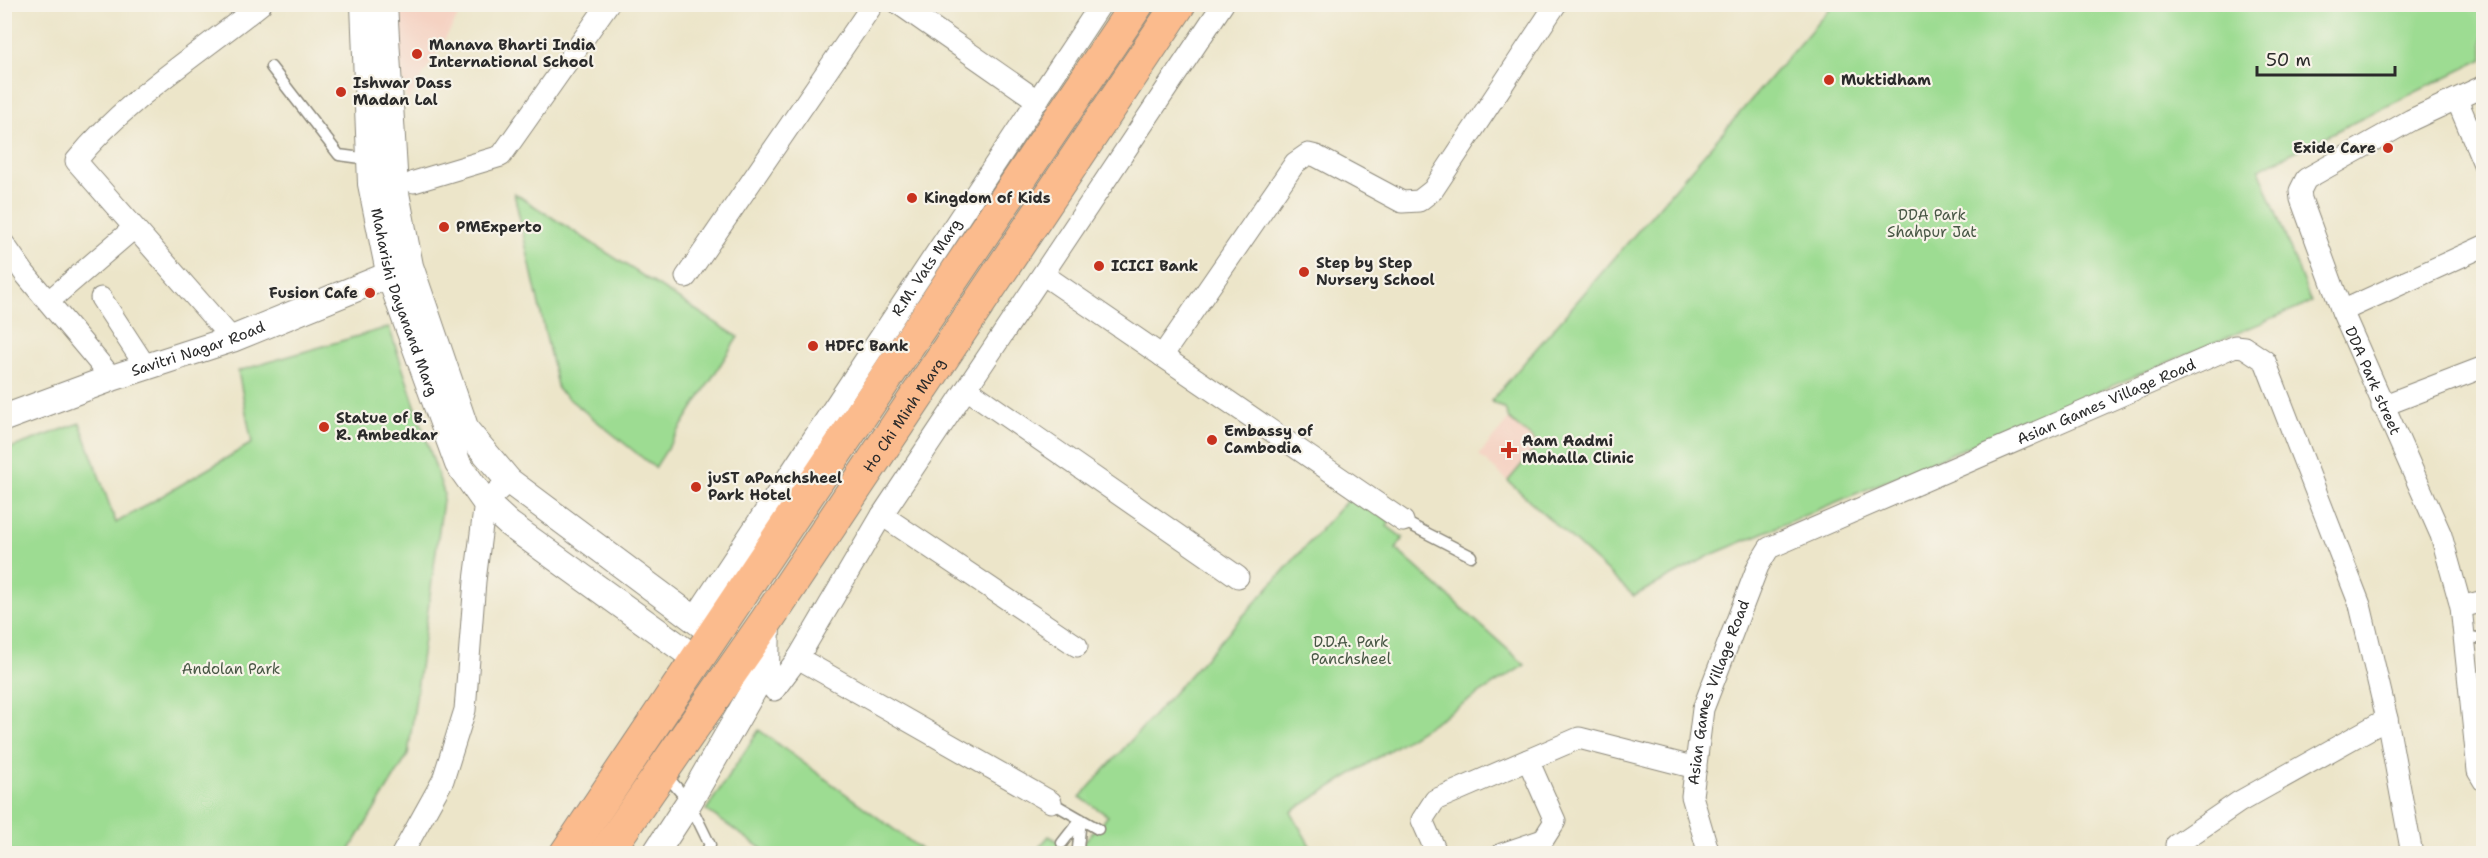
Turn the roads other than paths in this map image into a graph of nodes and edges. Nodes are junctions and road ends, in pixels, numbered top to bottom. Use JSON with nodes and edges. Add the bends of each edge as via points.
{"nodes":[{"id":1,"x":261,"y":4,"type":"edge"},
{"id":2,"x":364,"y":4,"type":"edge"},
{"id":3,"x":384,"y":4,"type":"edge"},
{"id":4,"x":608,"y":4,"type":"edge"},
{"id":5,"x":873,"y":4,"type":"edge"},
{"id":6,"x":899,"y":4,"type":"edge"},
{"id":7,"x":1101,"y":4,"type":"edge"},
{"id":8,"x":1137,"y":4,"type":"edge"},
{"id":9,"x":1179,"y":4,"type":"edge"},
{"id":10,"x":1223,"y":4,"type":"edge"},
{"id":11,"x":1556,"y":4,"type":"edge"},
{"id":12,"x":271,"y":67,"type":"dead end"},
{"id":13,"x":2484,"y":86,"type":"edge"},
{"id":14,"x":2457,"y":100,"type":"junction"},
{"id":15,"x":1038,"y":101,"type":"junction"},
{"id":16,"x":370,"y":159,"type":"junction"},
{"id":17,"x":2484,"y":164,"type":"edge"},
{"id":18,"x":414,"y":182,"type":"dead end"},
{"id":19,"x":134,"y":228,"type":"junction"},
{"id":20,"x":4,"y":244,"type":"edge"},
{"id":21,"x":2484,"y":246,"type":"edge"},
{"id":22,"x":400,"y":272,"type":"junction"},
{"id":23,"x":1044,"y":275,"type":"junction"},
{"id":24,"x":686,"y":276,"type":"dead end"},
{"id":25,"x":101,"y":298,"type":"dead end"},
{"id":26,"x":49,"y":301,"type":"junction"},
{"id":27,"x":2342,"y":311,"type":"junction"},
{"id":28,"x":232,"y":339,"type":"junction"},
{"id":29,"x":1162,"y":356,"type":"junction"},
{"id":30,"x":146,"y":367,"type":"junction"},
{"id":31,"x":2484,"y":367,"type":"edge"},
{"id":32,"x":112,"y":378,"type":"junction"},
{"id":33,"x":967,"y":389,"type":"junction"},
{"id":34,"x":2382,"y":406,"type":"junction"},
{"id":35,"x":4,"y":418,"type":"edge"},
{"id":36,"x":509,"y":482,"type":"junction"},
{"id":37,"x":485,"y":502,"type":"junction"},
{"id":38,"x":882,"y":515,"type":"junction"},
{"id":39,"x":1402,"y":521,"type":"joint"},
{"id":40,"x":609,"y":555,"type":"junction"},
{"id":41,"x":1471,"y":556,"type":"dead end"},
{"id":42,"x":1238,"y":577,"type":"dead end"},
{"id":43,"x":589,"y":582,"type":"junction"},
{"id":44,"x":660,"y":595,"type":"junction"},
{"id":45,"x":2484,"y":601,"type":"edge"},
{"id":46,"x":2461,"y":608,"type":"junction"},
{"id":47,"x":641,"y":618,"type":"junction"},
{"id":48,"x":767,"y":620,"type":"junction"},
{"id":49,"x":701,"y":638,"type":"junction"},
{"id":50,"x":2474,"y":638,"type":"edge"},
{"id":51,"x":1077,"y":646,"type":"dead end"},
{"id":52,"x":798,"y":658,"type":"junction"},
{"id":53,"x":774,"y":690,"type":"dead end"},
{"id":54,"x":2387,"y":719,"type":"junction"},
{"id":55,"x":1528,"y":760,"type":"junction"},
{"id":56,"x":1696,"y":768,"type":"junction"},
{"id":57,"x":662,"y":771,"type":"junction"},
{"id":58,"x":2484,"y":781,"type":"edge"},
{"id":59,"x":689,"y":802,"type":"junction"},
{"id":60,"x":1051,"y":802,"type":"joint"},
{"id":61,"x":1081,"y":819,"type":"junction"},
{"id":62,"x":1098,"y":829,"type":"dead end"},
{"id":63,"x":1062,"y":843,"type":"dead end"},
{"id":64,"x":2176,"y":845,"type":"dead end"},
{"id":65,"x":402,"y":854,"type":"edge"},
{"id":66,"x":566,"y":854,"type":"edge"},
{"id":67,"x":605,"y":854,"type":"edge"},
{"id":68,"x":655,"y":854,"type":"edge"},
{"id":69,"x":705,"y":854,"type":"edge"},
{"id":70,"x":1084,"y":854,"type":"edge"},
{"id":71,"x":1437,"y":854,"type":"edge"},
{"id":72,"x":1502,"y":854,"type":"edge"},
{"id":73,"x":1710,"y":854,"type":"edge"},
{"id":74,"x":2412,"y":854,"type":"edge"}],
"edges":[{"from":1,"to":19,"type":"street","via":[[153,88],[91,141],[76,161]]},
{"from":2,"to":16,"type":"street","name":"Maharishi Dayanand Marg"},
{"from":3,"to":22,"type":"street","name":"Maharishi Dayanand Marg"},
{"from":4,"to":18,"type":"street","via":[[501,156]]},
{"from":5,"to":24,"type":"street"},
{"from":6,"to":15,"type":"street"},
{"from":7,"to":15,"type":"street","name":"R.M. Vats Marg"},
{"from":8,"to":49,"type":"main road"},
{"from":9,"to":48,"type":"main road","name":"Ho Chi Minh Marg"},
{"from":10,"to":23,"type":"street"},
{"from":11,"to":29,"type":"street","via":[[1433,190],[1419,201],[1402,202],[1316,156],[1301,157]]},
{"from":12,"to":16,"type":"lane","via":[[339,154]]},
{"from":13,"to":14,"type":"street","name":"DDA Park street"},
{"from":14,"to":17,"type":"street"},
{"from":14,"to":27,"type":"street","name":"DDA Park street","via":[[2402,126],[2302,184],[2301,199]]},
{"from":15,"to":49,"type":"street","name":"R.M. Vats Marg"},
{"from":16,"to":22,"type":"street","name":"Maharishi Dayanand Marg","via":[[371,184]]},
{"from":19,"to":26,"type":"street"},
{"from":19,"to":28,"type":"street"},
{"from":20,"to":26,"type":"street"},
{"from":21,"to":27,"type":"street"},
{"from":22,"to":28,"type":"street","name":"Savitri Nagar Road"},
{"from":22,"to":36,"type":"street","name":"Maharishi Dayanand Marg","via":[[466,430]]},
{"from":22,"to":37,"type":"street","name":"Maharishi Dayanand Marg","via":[[458,464]]},
{"from":23,"to":29,"type":"street"},
{"from":23,"to":33,"type":"street"},
{"from":25,"to":30,"type":"street"},
{"from":26,"to":32,"type":"street"},
{"from":27,"to":34,"type":"street","name":"DDA Park street"},
{"from":28,"to":30,"type":"street","name":"Savitri Nagar Road"},
{"from":29,"to":39,"type":"street"},
{"from":30,"to":32,"type":"street","name":"Savitri Nagar Road"},
{"from":31,"to":34,"type":"street"},
{"from":32,"to":35,"type":"street","name":"Savitri Nagar Road"},
{"from":33,"to":38,"type":"street"},
{"from":33,"to":42,"type":"street"},
{"from":34,"to":46,"type":"street","name":"DDA Park street","via":[[2441,535]]},
{"from":36,"to":37,"type":"street"},
{"from":36,"to":40,"type":"street","name":"Maharishi Dayanand Marg"},
{"from":37,"to":43,"type":"street","name":"Maharishi Dayanand Marg"},
{"from":37,"to":65,"type":"street","via":[[465,710],[443,780]]},
{"from":38,"to":51,"type":"street"},
{"from":38,"to":52,"type":"street"},
{"from":39,"to":41,"type":"lane"},
{"from":40,"to":43,"type":"street"},
{"from":40,"to":44,"type":"street","name":"Maharishi Dayanand Marg"},
{"from":43,"to":47,"type":"street","name":"Maharishi Dayanand Marg"},
{"from":44,"to":47,"type":"street"},
{"from":44,"to":49,"type":"street","name":"Maharishi Dayanand Marg"},
{"from":45,"to":46,"type":"street"},
{"from":46,"to":50,"type":"street","name":"DDA Park street"},
{"from":47,"to":49,"type":"street","name":"Maharishi Dayanand Marg"},
{"from":48,"to":57,"type":"main road","name":"Ho Chi Minh Marg"},
{"from":48,"to":59,"type":"street","via":[[766,668]]},
{"from":49,"to":66,"type":"main road"},
{"from":50,"to":58,"type":"street","name":"DDA Park street","via":[[2478,771]]},
{"from":52,"to":53,"type":"street"},
{"from":52,"to":60,"type":"street"},
{"from":54,"to":56,"type":"street","name":"Asian Games Village Road","via":[[2360,605],[2265,361],[2244,347],[2235,346],[1769,548],[1758,566],[1703,709]]},
{"from":54,"to":64,"type":"street","via":[[2239,802]]},
{"from":54,"to":74,"type":"street","name":"Asian Games Village Road"},
{"from":55,"to":56,"type":"street","via":[[1580,738]]},
{"from":55,"to":71,"type":"street","via":[[1435,800],[1422,820]]},
{"from":55,"to":72,"type":"street","via":[[1556,821],[1543,840]]},
{"from":56,"to":73,"type":"street","name":"Asian Games Village Road","via":[[1692,796]]},
{"from":57,"to":59,"type":"lane"},
{"from":57,"to":67,"type":"main road","name":"Ho Chi Minh Marg"},
{"from":59,"to":68,"type":"street"},
{"from":59,"to":69,"type":"lane","via":[[710,845]]},
{"from":60,"to":61,"type":"lane"},
{"from":61,"to":62,"type":"lane"},
{"from":61,"to":63,"type":"lane"},
{"from":61,"to":70,"type":"lane","via":[[1078,848]]}]}
